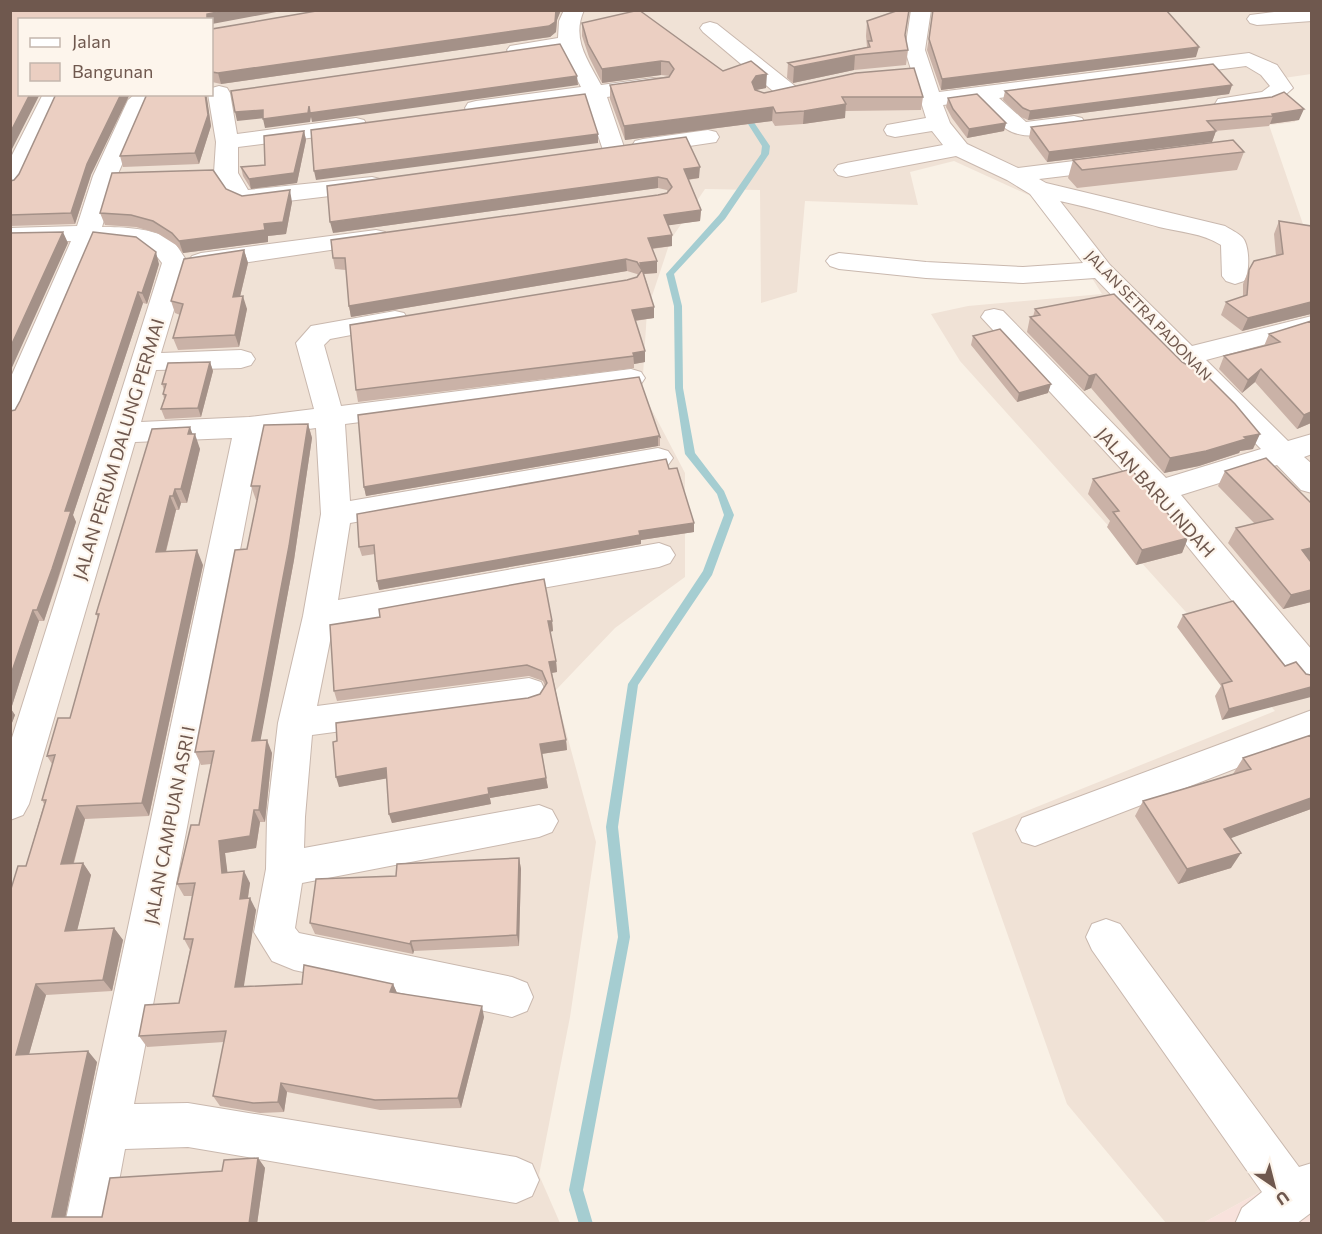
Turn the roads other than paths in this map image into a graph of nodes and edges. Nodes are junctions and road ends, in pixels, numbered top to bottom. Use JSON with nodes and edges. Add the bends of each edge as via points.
{"nodes":[{"id":1,"x":574,"y":10,"type":"edge"},
{"id":2,"x":921,"y":10,"type":"edge"},
{"id":3,"x":1311,"y":15,"type":"edge"},
{"id":4,"x":1257,"y":19,"type":"dead end"},
{"id":5,"x":710,"y":28,"type":"dead end"},
{"id":6,"x":568,"y":43,"type":"junction"},
{"id":7,"x":499,"y":53,"type":"edge"},
{"id":8,"x":661,"y":83,"type":"edge"},
{"id":9,"x":809,"y":87,"type":"edge"},
{"id":10,"x":243,"y":90,"type":"edge"},
{"id":11,"x":787,"y":91,"type":"junction"},
{"id":12,"x":215,"y":92,"type":"edge"},
{"id":13,"x":594,"y":92,"type":"junction"},
{"id":14,"x":982,"y":94,"type":"junction"},
{"id":15,"x":53,"y":96,"type":"edge"},
{"id":16,"x":764,"y":97,"type":"edge"},
{"id":17,"x":139,"y":100,"type":"dead end"},
{"id":18,"x":930,"y":100,"type":"junction"},
{"id":19,"x":1211,"y":105,"type":"edge"},
{"id":20,"x":452,"y":111,"type":"edge"},
{"id":21,"x":1095,"y":120,"type":"edge"},
{"id":22,"x":381,"y":121,"type":"edge"},
{"id":23,"x":939,"y":123,"type":"junction"},
{"id":24,"x":895,"y":130,"type":"dead end"},
{"id":25,"x":708,"y":137,"type":"dead end"},
{"id":26,"x":227,"y":142,"type":"junction"},
{"id":27,"x":959,"y":149,"type":"junction"},
{"id":28,"x":614,"y":150,"type":"junction"},
{"id":29,"x":591,"y":153,"type":"edge"},
{"id":30,"x":1130,"y":161,"type":"edge"},
{"id":31,"x":846,"y":170,"type":"dead end"},
{"id":32,"x":1015,"y":176,"type":"junction"},
{"id":33,"x":393,"y":181,"type":"edge"},
{"id":34,"x":10,"y":184,"type":"edge"},
{"id":35,"x":1038,"y":189,"type":"junction"},
{"id":36,"x":403,"y":233,"type":"edge"},
{"id":37,"x":87,"y":234,"type":"junction"},
{"id":38,"x":10,"y":235,"type":"edge"},
{"id":39,"x":839,"y":261,"type":"dead end"},
{"id":40,"x":175,"y":263,"type":"junction"},
{"id":41,"x":1101,"y":270,"type":"junction"},
{"id":42,"x":1235,"y":276,"type":"dead end"},
{"id":43,"x":421,"y":315,"type":"edge"},
{"id":44,"x":993,"y":317,"type":"dead end"},
{"id":45,"x":1311,"y":324,"type":"edge"},
{"id":46,"x":1189,"y":356,"type":"junction"},
{"id":47,"x":241,"y":358,"type":"dead end"},
{"id":48,"x":145,"y":363,"type":"junction"},
{"id":49,"x":631,"y":378,"type":"edge"},
{"id":50,"x":10,"y":412,"type":"edge"},
{"id":51,"x":330,"y":417,"type":"junction"},
{"id":52,"x":249,"y":427,"type":"junction"},
{"id":53,"x":123,"y":433,"type":"junction"},
{"id":54,"x":1311,"y":444,"type":"edge"},
{"id":55,"x":1281,"y":454,"type":"junction"},
{"id":56,"x":658,"y":458,"type":"edge"},
{"id":57,"x":1311,"y":483,"type":"edge"},
{"id":58,"x":1160,"y":491,"type":"junction"},
{"id":59,"x":336,"y":514,"type":"junction"},
{"id":60,"x":659,"y":555,"type":"dead end"},
{"id":61,"x":319,"y":616,"type":"junction"},
{"id":62,"x":1311,"y":674,"type":"edge"},
{"id":63,"x":529,"y":692,"type":"dead end"},
{"id":64,"x":296,"y":723,"type":"junction"},
{"id":65,"x":1311,"y":724,"type":"edge"},
{"id":66,"x":13,"y":784,"type":"edge"},
{"id":67,"x":539,"y":821,"type":"dead end"},
{"id":68,"x":1035,"y":830,"type":"dead end"},
{"id":69,"x":285,"y":868,"type":"junction"},
{"id":70,"x":1106,"y":937,"type":"dead end"},
{"id":71,"x":512,"y":997,"type":"dead end"},
{"id":72,"x":109,"y":1128,"type":"junction"},
{"id":73,"x":516,"y":1180,"type":"dead end"},
{"id":74,"x":1302,"y":1191,"type":"edge"},
{"id":75,"x":88,"y":1224,"type":"edge"},
{"id":76,"x":1258,"y":1224,"type":"edge"}],
"edges":[{"from":1,"to":6,"type":"street","via":[[567,27]]},
{"from":2,"to":18,"type":"street","name":"JALAN SETRA PADONAN","via":[[911,73]]},
{"from":3,"to":4,"type":"street"},
{"from":5,"to":11,"type":"street"},
{"from":6,"to":7,"type":"street"},
{"from":6,"to":13,"type":"street"},
{"from":8,"to":13,"type":"street"},
{"from":9,"to":11,"type":"street"},
{"from":10,"to":12,"type":"street"},
{"from":11,"to":16,"type":"street"},
{"from":12,"to":26,"type":"street"},
{"from":13,"to":20,"type":"street"},
{"from":13,"to":28,"type":"street"},
{"from":14,"to":18,"type":"street"},
{"from":14,"to":19,"type":"street","via":[[1250,59],[1269,70],[1282,88],[1268,98]]},
{"from":14,"to":21,"type":"street","via":[[1018,128]]},
{"from":15,"to":34,"type":"street"},
{"from":17,"to":37,"type":"street","via":[[116,176]]},
{"from":18,"to":23,"type":"street","name":"JALAN SETRA PADONAN"},
{"from":22,"to":26,"type":"street"},
{"from":23,"to":24,"type":"street"},
{"from":23,"to":27,"type":"street","name":"JALAN SETRA PADONAN"},
{"from":25,"to":28,"type":"street"},
{"from":26,"to":33,"type":"street","via":[[215,173],[246,200]]},
{"from":27,"to":31,"type":"street"},
{"from":27,"to":32,"type":"street","name":"JALAN SETRA PADONAN"},
{"from":28,"to":29,"type":"street"},
{"from":30,"to":32,"type":"street"},
{"from":32,"to":35,"type":"street","name":"JALAN SETRA PADONAN"},
{"from":35,"to":41,"type":"street","name":"JALAN SETRA PADONAN"},
{"from":35,"to":42,"type":"street","via":[[1224,234],[1233,242]]},
{"from":36,"to":40,"type":"street"},
{"from":37,"to":38,"type":"street"},
{"from":37,"to":40,"type":"street","via":[[148,239],[163,246]]},
{"from":37,"to":50,"type":"street"},
{"from":39,"to":41,"type":"street","via":[[1023,276]]},
{"from":40,"to":48,"type":"street","name":"JALAN PERUM DALUNG PERMAI"},
{"from":41,"to":46,"type":"street","name":"JALAN SETRA PADONAN"},
{"from":43,"to":51,"type":"street","via":[[321,332],[313,339],[312,353]]},
{"from":44,"to":58,"type":"street","name":"JALAN BARU INDAH"},
{"from":45,"to":46,"type":"street"},
{"from":46,"to":55,"type":"street","name":"JALAN SETRA PADONAN"},
{"from":47,"to":48,"type":"street"},
{"from":48,"to":53,"type":"street","name":"JALAN PERUM DALUNG PERMAI"},
{"from":49,"to":51,"type":"street"},
{"from":51,"to":52,"type":"street"},
{"from":51,"to":59,"type":"street"},
{"from":52,"to":53,"type":"street"},
{"from":52,"to":72,"type":"street","name":"JALAN CAMPUAN ASRI I"},
{"from":53,"to":66,"type":"street","name":"JALAN PERUM DALUNG PERMAI"},
{"from":54,"to":55,"type":"street"},
{"from":55,"to":57,"type":"street","name":"JALAN SETRA PADONAN"},
{"from":55,"to":58,"type":"street"},
{"from":56,"to":59,"type":"street"},
{"from":58,"to":62,"type":"street","name":"JALAN BARU INDAH"},
{"from":59,"to":61,"type":"street"},
{"from":60,"to":61,"type":"street"},
{"from":61,"to":64,"type":"street"},
{"from":63,"to":64,"type":"street"},
{"from":64,"to":69,"type":"street"},
{"from":65,"to":68,"type":"street"},
{"from":67,"to":69,"type":"street"},
{"from":69,"to":71,"type":"street","via":[[274,932],[286,948]]},
{"from":70,"to":74,"type":"street"},
{"from":72,"to":73,"type":"street","via":[[188,1125]]},
{"from":72,"to":75,"type":"street","name":"JALAN CAMPUAN ASRI I"},
{"from":74,"to":76,"type":"street"}]}
